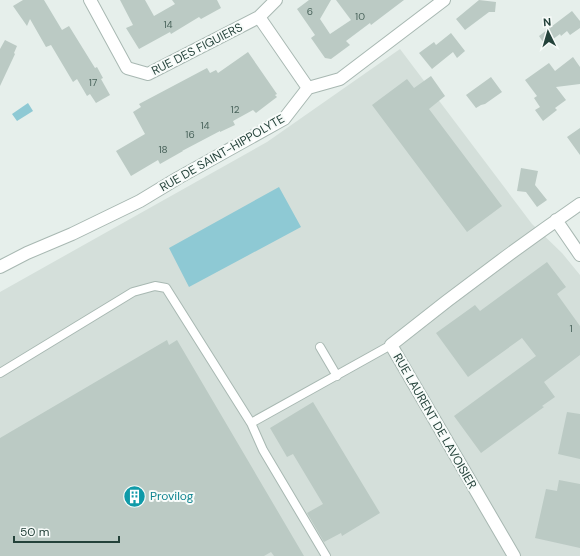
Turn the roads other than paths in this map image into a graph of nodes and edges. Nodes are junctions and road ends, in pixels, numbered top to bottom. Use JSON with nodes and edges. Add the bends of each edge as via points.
{"nodes":[{"id":1,"x":90,"y":0,"type":"edge"},
{"id":2,"x":276,"y":0,"type":"edge"},
{"id":3,"x":444,"y":0,"type":"edge"},
{"id":4,"x":259,"y":17,"type":"junction"},
{"id":5,"x":308,"y":88,"type":"junction"},
{"id":6,"x":580,"y":204,"type":"edge"},
{"id":7,"x":556,"y":220,"type":"junction"},
{"id":8,"x":580,"y":256,"type":"edge"},
{"id":9,"x":0,"y":267,"type":"edge"},
{"id":10,"x":391,"y":345,"type":"junction"},
{"id":11,"x":320,"y":347,"type":"dead end"},
{"id":12,"x":0,"y":373,"type":"edge"},
{"id":13,"x":337,"y":376,"type":"junction"},
{"id":14,"x":251,"y":423,"type":"junction"},
{"id":15,"x":326,"y":556,"type":"edge"},
{"id":16,"x":514,"y":556,"type":"edge"}],
"edges":[{"from":1,"to":4,"type":"street","name":"RUE DES FIGUIERS","via":[[127,68],[148,74]]},
{"from":2,"to":4,"type":"street","name":"RUE DES FIGUIERS"},
{"from":3,"to":5,"type":"street","via":[[340,80]]},
{"from":4,"to":5,"type":"street"},
{"from":5,"to":9,"type":"street","name":"RUE DE SAINT-HIPPOLYTE","via":[[284,119],[140,201]]},
{"from":6,"to":7,"type":"street","name":"RUE LAURENT DE LAVOISIER"},
{"from":7,"to":8,"type":"street"},
{"from":7,"to":10,"type":"street","name":"RUE LAURENT DE LAVOISIER"},
{"from":10,"to":13,"type":"lane"},
{"from":10,"to":16,"type":"street","name":"RUE LAURENT DE LAVOISIER"},
{"from":11,"to":13,"type":"lane"},
{"from":12,"to":14,"type":"lane","via":[[133,292],[155,286],[166,288]]},
{"from":13,"to":14,"type":"lane"},
{"from":14,"to":15,"type":"lane","via":[[263,450]]}]}
